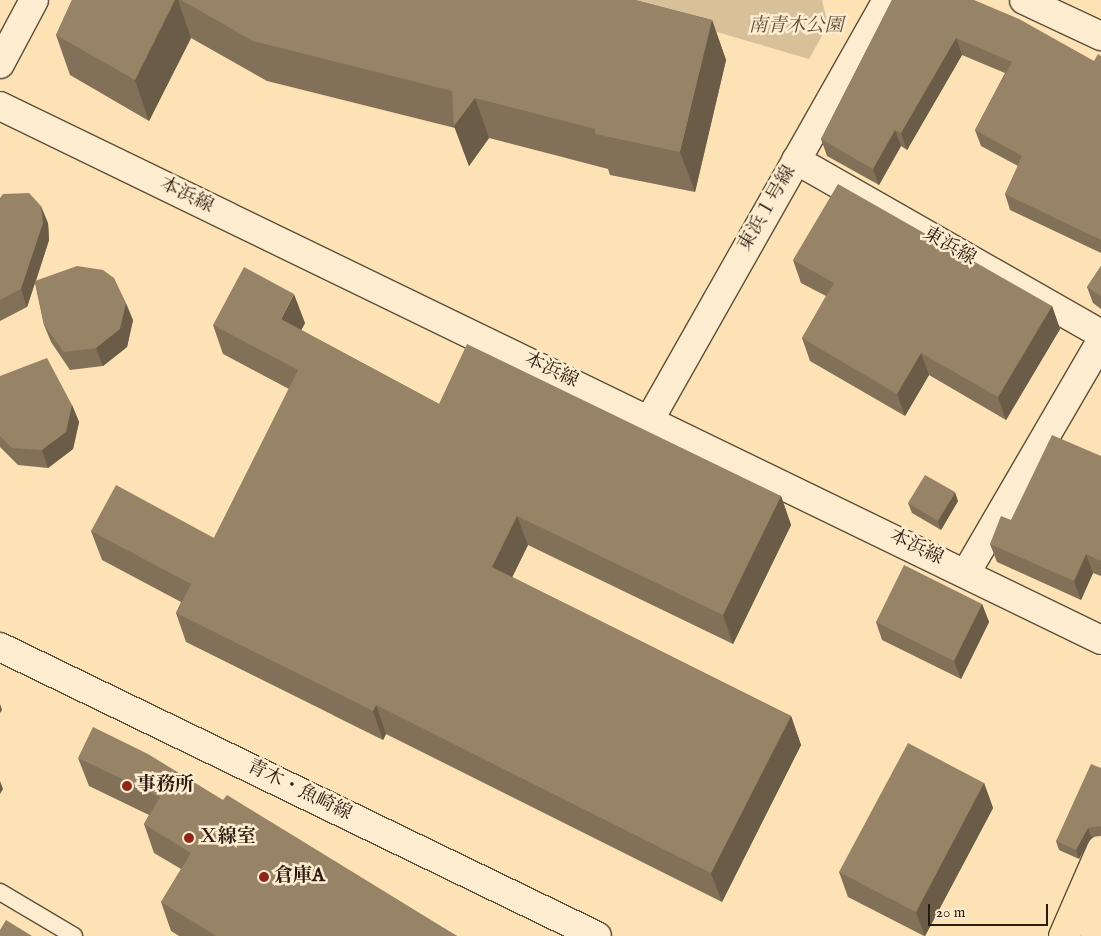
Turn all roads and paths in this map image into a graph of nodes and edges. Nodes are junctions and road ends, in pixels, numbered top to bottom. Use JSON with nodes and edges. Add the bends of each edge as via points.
{"nodes":[{"id":1,"x":34,"y":0,"type":"edge"},
{"id":2,"x":887,"y":0,"type":"edge"},
{"id":3,"x":1030,"y":2,"type":"edge"},
{"id":4,"x":1101,"y":36,"type":"edge"},
{"id":5,"x":0,"y":64,"type":"edge"},
{"id":6,"x":0,"y":106,"type":"edge"},
{"id":7,"x":796,"y":160,"type":"junction"},
{"id":8,"x":1101,"y":334,"type":"edge"},
{"id":9,"x":1101,"y":341,"type":"edge"},
{"id":10,"x":650,"y":419,"type":"junction"},
{"id":11,"x":966,"y":573,"type":"junction"},
{"id":12,"x":1101,"y":640,"type":"edge"},
{"id":13,"x":0,"y":647,"type":"edge"},
{"id":14,"x":1101,"y":849,"type":"edge"},
{"id":15,"x":1101,"y":886,"type":"edge"},
{"id":16,"x":1,"y":894,"type":"edge"},
{"id":17,"x":1101,"y":922,"type":"edge"},
{"id":18,"x":74,"y":936,"type":"edge"},
{"id":19,"x":597,"y":936,"type":"edge"},
{"id":20,"x":1063,"y":936,"type":"edge"},
{"id":21,"x":1069,"y":936,"type":"edge"},
{"id":22,"x":1095,"y":936,"type":"edge"}],
"edges":[{"from":1,"to":5,"type":"street"},
{"from":2,"to":7,"type":"street","name":"東浜１号線"},
{"from":3,"to":4,"type":"street"},
{"from":6,"to":10,"type":"street","name":"本浜線"},
{"from":7,"to":8,"type":"street","name":"東浜線"},
{"from":7,"to":10,"type":"street","name":"東浜１号線"},
{"from":9,"to":11,"type":"street"},
{"from":10,"to":11,"type":"street","name":"本浜線"},
{"from":11,"to":12,"type":"street","name":"本浜線"},
{"from":13,"to":19,"type":"street","name":"青木・魚崎線"},
{"from":14,"to":20,"type":"highway"},
{"from":15,"to":21,"type":"highway"},
{"from":16,"to":18,"type":"lane"},
{"from":17,"to":22,"type":"highway"}]}
